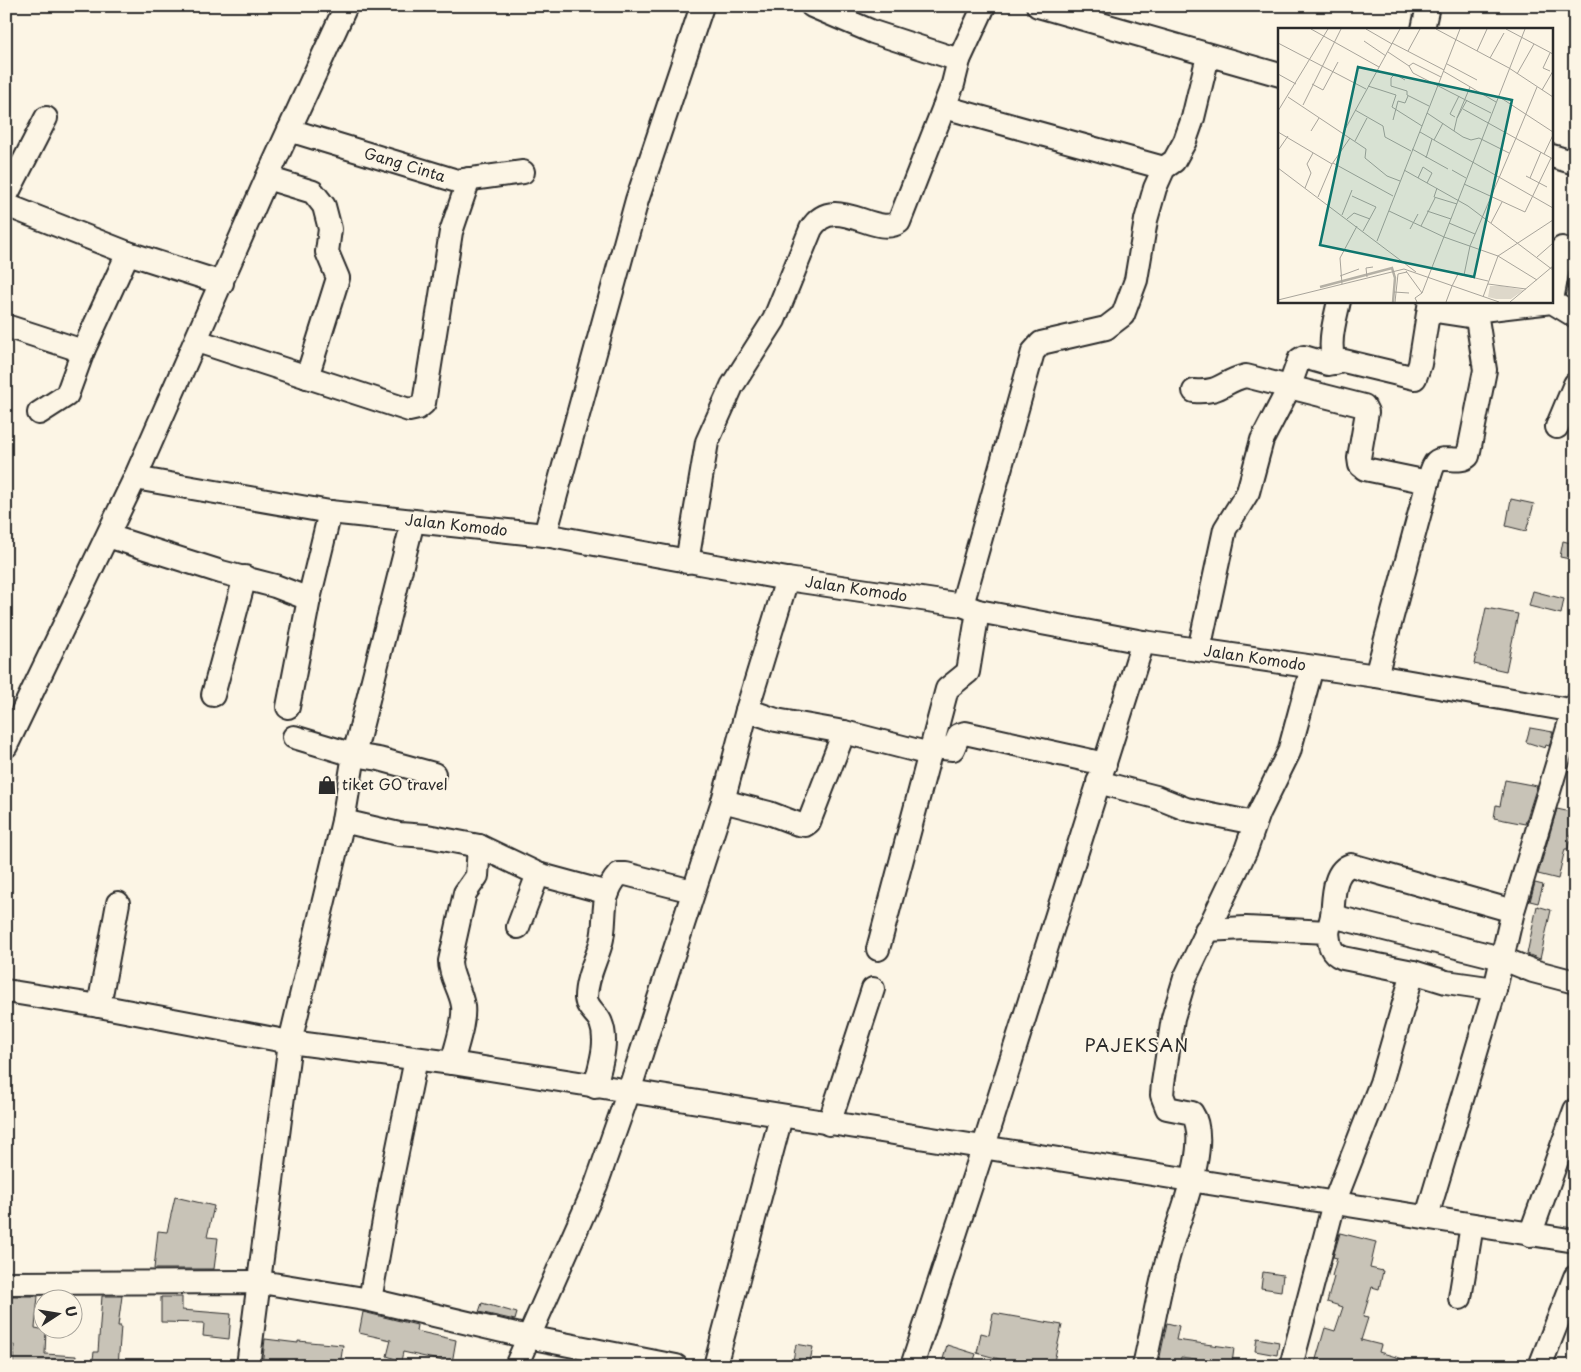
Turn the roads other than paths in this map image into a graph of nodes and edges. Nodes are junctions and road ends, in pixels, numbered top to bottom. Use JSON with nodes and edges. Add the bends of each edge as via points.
{"nodes":[{"id":1,"x":346,"y":6,"type":"edge"},
{"id":2,"x":702,"y":6,"type":"edge"},
{"id":3,"x":812,"y":6,"type":"edge"},
{"id":4,"x":984,"y":6,"type":"edge"},
{"id":5,"x":1038,"y":6,"type":"edge"},
{"id":6,"x":1428,"y":6,"type":"edge"},
{"id":7,"x":1423,"y":28,"type":"edge"},
{"id":8,"x":1208,"y":56,"type":"junction"},
{"id":9,"x":959,"y":60,"type":"junction"},
{"id":10,"x":1278,"y":74,"type":"edge"},
{"id":11,"x":944,"y":107,"type":"junction"},
{"id":12,"x":46,"y":118,"type":"dead end"},
{"id":13,"x":289,"y":130,"type":"junction"},
{"id":14,"x":1554,"y":157,"type":"edge"},
{"id":15,"x":1575,"y":163,"type":"edge"},
{"id":16,"x":1164,"y":168,"type":"junction"},
{"id":17,"x":523,"y":172,"type":"dead end"},
{"id":18,"x":267,"y":178,"type":"junction"},
{"id":19,"x":469,"y":179,"type":"junction"},
{"id":20,"x":6,"y":196,"type":"edge"},
{"id":21,"x":6,"y":206,"type":"edge"},
{"id":22,"x":1562,"y":248,"type":"dead end"},
{"id":23,"x":128,"y":254,"type":"junction"},
{"id":24,"x":222,"y":284,"type":"junction"},
{"id":25,"x":1554,"y":290,"type":"edge"},
{"id":26,"x":1339,"y":302,"type":"edge"},
{"id":27,"x":1544,"y":302,"type":"edge"},
{"id":28,"x":1554,"y":302,"type":"edge"},
{"id":29,"x":1429,"y":305,"type":"edge"},
{"id":30,"x":1575,"y":316,"type":"edge"},
{"id":31,"x":1475,"y":317,"type":"junction"},
{"id":32,"x":6,"y":326,"type":"edge"},
{"id":33,"x":197,"y":341,"type":"junction"},
{"id":34,"x":83,"y":351,"type":"junction"},
{"id":35,"x":1335,"y":363,"type":"junction"},
{"id":36,"x":307,"y":377,"type":"junction"},
{"id":37,"x":1289,"y":388,"type":"junction"},
{"id":38,"x":1194,"y":391,"type":"dead end"},
{"id":39,"x":1572,"y":398,"type":"edge"},
{"id":40,"x":39,"y":413,"type":"dead end"},
{"id":41,"x":1557,"y":427,"type":"dead end"},
{"id":42,"x":135,"y":478,"type":"junction"},
{"id":43,"x":1428,"y":482,"type":"junction"},
{"id":44,"x":330,"y":512,"type":"junction"},
{"id":45,"x":413,"y":521,"type":"junction"},
{"id":46,"x":545,"y":535,"type":"junction"},
{"id":47,"x":108,"y":536,"type":"junction"},
{"id":48,"x":687,"y":562,"type":"junction"},
{"id":49,"x":245,"y":577,"type":"junction"},
{"id":50,"x":787,"y":579,"type":"junction"},
{"id":51,"x":309,"y":599,"type":"junction"},
{"id":52,"x":970,"y":608,"type":"junction"},
{"id":53,"x":1143,"y":642,"type":"junction"},
{"id":54,"x":1199,"y":650,"type":"junction"},
{"id":55,"x":1312,"y":667,"type":"junction"},
{"id":56,"x":1376,"y":676,"type":"junction"},
{"id":57,"x":213,"y":695,"type":"dead end"},
{"id":58,"x":288,"y":707,"type":"dead end"},
{"id":59,"x":1574,"y":709,"type":"edge"},
{"id":60,"x":747,"y":710,"type":"junction"},
{"id":61,"x":844,"y":732,"type":"junction"},
{"id":62,"x":294,"y":737,"type":"dead end"},
{"id":63,"x":7,"y":744,"type":"edge"},
{"id":64,"x":931,"y":750,"type":"junction"},
{"id":65,"x":354,"y":755,"type":"junction"},
{"id":66,"x":1101,"y":773,"type":"junction"},
{"id":67,"x":434,"y":774,"type":"dead end"},
{"id":68,"x":723,"y":801,"type":"junction"},
{"id":69,"x":343,"y":821,"type":"junction"},
{"id":70,"x":1254,"y":824,"type":"junction"},
{"id":71,"x":479,"y":846,"type":"junction"},
{"id":72,"x":538,"y":874,"type":"junction"},
{"id":73,"x":692,"y":891,"type":"junction"},
{"id":74,"x":608,"y":893,"type":"junction"},
{"id":75,"x":118,"y":903,"type":"dead end"},
{"id":76,"x":1513,"y":911,"type":"junction"},
{"id":77,"x":1330,"y":924,"type":"junction"},
{"id":78,"x":518,"y":927,"type":"dead end"},
{"id":79,"x":1206,"y":930,"type":"junction"},
{"id":80,"x":878,"y":949,"type":"dead end"},
{"id":81,"x":1501,"y":958,"type":"junction"},
{"id":82,"x":1413,"y":972,"type":"junction"},
{"id":83,"x":1575,"y":982,"type":"edge"},
{"id":84,"x":872,"y":989,"type":"dead end"},
{"id":85,"x":1495,"y":989,"type":"junction"},
{"id":86,"x":6,"y":991,"type":"edge"},
{"id":87,"x":99,"y":1006,"type":"junction"},
{"id":88,"x":290,"y":1042,"type":"junction"},
{"id":89,"x":416,"y":1059,"type":"junction"},
{"id":90,"x":452,"y":1063,"type":"junction"},
{"id":91,"x":595,"y":1087,"type":"junction"},
{"id":92,"x":629,"y":1091,"type":"junction"},
{"id":93,"x":1575,"y":1110,"type":"edge"},
{"id":94,"x":781,"y":1117,"type":"junction"},
{"id":95,"x":829,"y":1124,"type":"junction"},
{"id":96,"x":983,"y":1149,"type":"junction"},
{"id":97,"x":1193,"y":1179,"type":"junction"},
{"id":98,"x":1334,"y":1203,"type":"junction"},
{"id":99,"x":1427,"y":1216,"type":"junction"},
{"id":100,"x":1472,"y":1225,"type":"junction"},
{"id":101,"x":1530,"y":1235,"type":"junction"},
{"id":102,"x":1575,"y":1241,"type":"edge"},
{"id":103,"x":1575,"y":1277,"type":"edge"},
{"id":104,"x":260,"y":1282,"type":"junction"},
{"id":105,"x":6,"y":1283,"type":"edge"},
{"id":106,"x":1460,"y":1298,"type":"dead end"},
{"id":107,"x":370,"y":1300,"type":"junction"},
{"id":108,"x":528,"y":1337,"type":"junction"},
{"id":109,"x":248,"y":1366,"type":"edge"},
{"id":110,"x":516,"y":1366,"type":"edge"},
{"id":111,"x":676,"y":1366,"type":"edge"},
{"id":112,"x":715,"y":1366,"type":"edge"},
{"id":113,"x":912,"y":1366,"type":"edge"},
{"id":114,"x":1144,"y":1366,"type":"edge"},
{"id":115,"x":1291,"y":1366,"type":"edge"},
{"id":116,"x":1540,"y":1366,"type":"edge"}],
"edges":[{"from":1,"to":13,"type":"street"},
{"from":2,"to":46,"type":"street","via":[[637,200]]},
{"from":3,"to":9,"type":"street","via":[[873,32]]},
{"from":4,"to":9,"type":"street"},
{"from":5,"to":8,"type":"street"},
{"from":6,"to":7,"type":"street"},
{"from":8,"to":10,"type":"street"},
{"from":8,"to":16,"type":"street","via":[[1185,141],[1174,161]]},
{"from":9,"to":11,"type":"street"},
{"from":11,"to":16,"type":"street"},
{"from":11,"to":48,"type":"street","via":[[899,222],[888,226],[838,214],[821,217],[811,229],[774,320],[732,386],[707,442]]},
{"from":12,"to":20,"type":"street"},
{"from":13,"to":18,"type":"street"},
{"from":13,"to":19,"type":"street","name":"Gang Cinta","via":[[457,181]]},
{"from":14,"to":15,"type":"street"},
{"from":16,"to":52,"type":"street","via":[[1146,220],[1136,280],[1124,315],[1106,328],[1041,343],[1033,352]]},
{"from":17,"to":19,"type":"street","name":"Gang Cinta"},
{"from":18,"to":24,"type":"street"},
{"from":18,"to":36,"type":"street","via":[[313,192],[324,206],[330,229],[327,252],[338,278]]},
{"from":19,"to":36,"type":"street","via":[[451,232],[422,406],[409,410]]},
{"from":21,"to":23,"type":"street"},
{"from":22,"to":25,"type":"street"},
{"from":23,"to":24,"type":"street"},
{"from":23,"to":34,"type":"street"},
{"from":24,"to":33,"type":"street"},
{"from":26,"to":35,"type":"street","via":[[1332,337]]},
{"from":27,"to":31,"type":"street","via":[[1482,310],[1476,312]]},
{"from":28,"to":30,"type":"street"},
{"from":29,"to":31,"type":"street"},
{"from":29,"to":35,"type":"street","via":[[1420,364],[1414,378],[1344,361]]},
{"from":31,"to":43,"type":"street","via":[[1485,370],[1468,456],[1463,460],[1437,461]]},
{"from":32,"to":34,"type":"street"},
{"from":33,"to":36,"type":"street"},
{"from":33,"to":42,"type":"street"},
{"from":34,"to":40,"type":"street","via":[[67,395]]},
{"from":35,"to":37,"type":"street","via":[[1301,358]]},
{"from":37,"to":38,"type":"street","via":[[1246,376],[1235,378],[1218,390]]},
{"from":37,"to":43,"type":"street","via":[[1364,406],[1367,412],[1360,465],[1365,469]]},
{"from":37,"to":54,"type":"street","via":[[1262,440],[1248,492],[1225,529]]},
{"from":39,"to":41,"type":"street"},
{"from":42,"to":44,"type":"street","name":"Jalan Komodo"},
{"from":42,"to":47,"type":"street"},
{"from":43,"to":56,"type":"street"},
{"from":44,"to":45,"type":"street","name":"Jalan Komodo"},
{"from":44,"to":51,"type":"street"},
{"from":45,"to":46,"type":"street","name":"Jalan Komodo"},
{"from":45,"to":65,"type":"street"},
{"from":46,"to":48,"type":"street","name":"Jalan Komodo"},
{"from":47,"to":49,"type":"street"},
{"from":47,"to":63,"type":"street"},
{"from":48,"to":50,"type":"street","name":"Jalan Komodo"},
{"from":49,"to":51,"type":"street"},
{"from":49,"to":57,"type":"street"},
{"from":50,"to":52,"type":"street","name":"Jalan Komodo"},
{"from":50,"to":60,"type":"street"},
{"from":51,"to":58,"type":"street"},
{"from":52,"to":53,"type":"street","name":"Jalan Komodo"},
{"from":52,"to":64,"type":"street","via":[[968,672],[947,688]]},
{"from":53,"to":54,"type":"street","name":"Jalan Komodo"},
{"from":53,"to":66,"type":"street"},
{"from":54,"to":55,"type":"street","name":"Jalan Komodo"},
{"from":55,"to":56,"type":"street","name":"Jalan Komodo"},
{"from":55,"to":70,"type":"street","via":[[1289,752]]},
{"from":56,"to":59,"type":"street","name":"Jalan Komodo"},
{"from":59,"to":76,"type":"street"},
{"from":60,"to":61,"type":"street","via":[[776,720]]},
{"from":60,"to":68,"type":"street"},
{"from":61,"to":64,"type":"street"},
{"from":61,"to":68,"type":"street","via":[[810,822],[798,824]]},
{"from":62,"to":65,"type":"street"},
{"from":64,"to":66,"type":"street","via":[[953,749],[959,735],[965,733]]},
{"from":64,"to":80,"type":"street"},
{"from":65,"to":67,"type":"street"},
{"from":65,"to":69,"type":"street"},
{"from":66,"to":70,"type":"street","via":[[1186,809]]},
{"from":66,"to":96,"type":"street"},
{"from":68,"to":73,"type":"street"},
{"from":69,"to":71,"type":"street","via":[[399,834]]},
{"from":69,"to":88,"type":"street"},
{"from":70,"to":79,"type":"street","via":[[1246,850]]},
{"from":71,"to":72,"type":"street"},
{"from":71,"to":90,"type":"street","via":[[477,876],[465,893],[450,961],[450,970],[464,1008]]},
{"from":72,"to":74,"type":"street"},
{"from":72,"to":78,"type":"street"},
{"from":73,"to":74,"type":"street","via":[[619,874]]},
{"from":73,"to":92,"type":"street"},
{"from":74,"to":91,"type":"street","via":[[602,941],[589,976],[586,997],[604,1032]]},
{"from":75,"to":87,"type":"street"},
{"from":76,"to":77,"type":"street","via":[[1351,866],[1341,870],[1338,877]]},
{"from":76,"to":81,"type":"street"},
{"from":77,"to":79,"type":"street"},
{"from":77,"to":81,"type":"street"},
{"from":77,"to":82,"type":"street","via":[[1334,955]]},
{"from":79,"to":97,"type":"street","via":[[1176,1004],[1162,1095],[1167,1108],[1192,1114],[1198,1126]]},
{"from":81,"to":83,"type":"street"},
{"from":81,"to":85,"type":"street"},
{"from":82,"to":85,"type":"street","via":[[1446,982]]},
{"from":82,"to":98,"type":"street","via":[[1382,1083]]},
{"from":84,"to":95,"type":"street"},
{"from":85,"to":99,"type":"street"},
{"from":86,"to":87,"type":"street"},
{"from":87,"to":88,"type":"street"},
{"from":88,"to":89,"type":"street"},
{"from":88,"to":104,"type":"street"},
{"from":89,"to":90,"type":"street"},
{"from":89,"to":107,"type":"street"},
{"from":90,"to":91,"type":"street"},
{"from":91,"to":92,"type":"street"},
{"from":92,"to":94,"type":"street"},
{"from":92,"to":108,"type":"street","via":[[596,1185]]},
{"from":93,"to":101,"type":"street"},
{"from":94,"to":95,"type":"street"},
{"from":94,"to":112,"type":"street"},
{"from":95,"to":96,"type":"street"},
{"from":96,"to":97,"type":"street"},
{"from":96,"to":113,"type":"street"},
{"from":97,"to":98,"type":"street"},
{"from":97,"to":114,"type":"street","via":[[1170,1251]]},
{"from":98,"to":99,"type":"street"},
{"from":98,"to":115,"type":"street"},
{"from":99,"to":100,"type":"street"},
{"from":100,"to":101,"type":"street"},
{"from":100,"to":106,"type":"street"},
{"from":101,"to":102,"type":"street"},
{"from":103,"to":116,"type":"street"},
{"from":104,"to":105,"type":"street"},
{"from":104,"to":107,"type":"street"},
{"from":104,"to":109,"type":"street"},
{"from":107,"to":108,"type":"street"},
{"from":108,"to":110,"type":"street"},
{"from":108,"to":111,"type":"street"}]}
